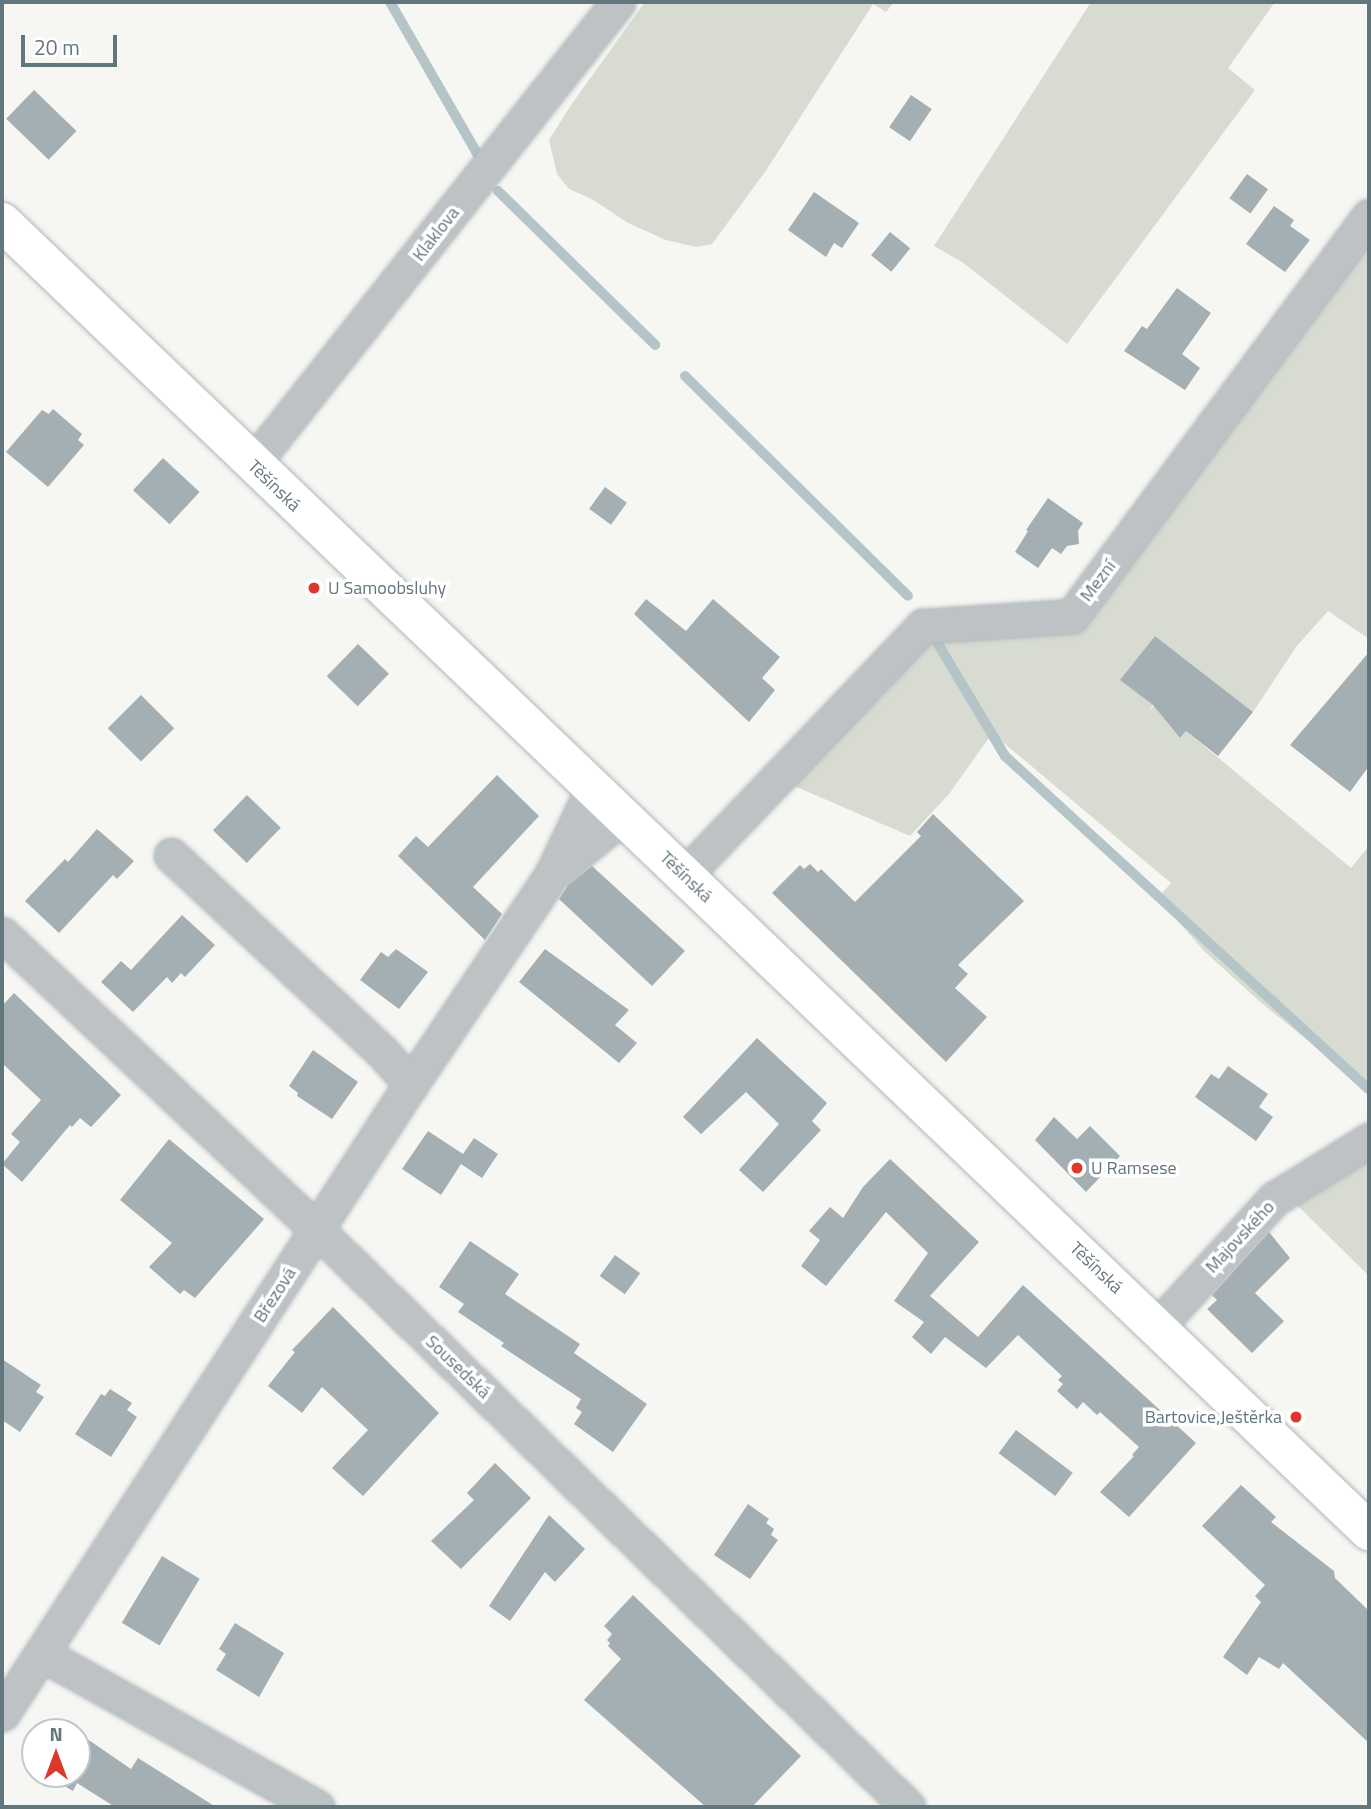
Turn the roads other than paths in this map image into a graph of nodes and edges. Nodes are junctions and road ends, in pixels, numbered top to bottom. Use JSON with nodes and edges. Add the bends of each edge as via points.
{"nodes":[{"id":1,"x":618,"y":2,"type":"edge"},
{"id":2,"x":1369,"y":216,"type":"edge"},
{"id":3,"x":2,"y":222,"type":"edge"},
{"id":4,"x":252,"y":465,"type":"junction"},
{"id":5,"x":593,"y":788,"type":"junction"},
{"id":6,"x":623,"y":816,"type":"junction"},
{"id":7,"x":171,"y":855,"type":"dead end"},
{"id":8,"x":551,"y":876,"type":"junction"},
{"id":9,"x":684,"y":876,"type":"junction"},
{"id":10,"x":2,"y":934,"type":"edge"},
{"id":11,"x":411,"y":1084,"type":"junction"},
{"id":12,"x":1360,"y":1146,"type":"edge"},
{"id":13,"x":317,"y":1230,"type":"junction"},
{"id":14,"x":1158,"y":1326,"type":"junction"},
{"id":15,"x":1369,"y":1531,"type":"edge"},
{"id":16,"x":42,"y":1654,"type":"junction"},
{"id":17,"x":2,"y":1714,"type":"edge"},
{"id":18,"x":317,"y":1807,"type":"edge"},
{"id":19,"x":908,"y":1807,"type":"edge"}],
"edges":[{"from":1,"to":4,"type":"street","name":"Klaklova"},
{"from":2,"to":9,"type":"street","name":"Mezní","via":[[1072,616],[923,626]]},
{"from":3,"to":4,"type":"main road","name":"Těšínská"},
{"from":4,"to":5,"type":"main road","name":"Těšínská"},
{"from":5,"to":6,"type":"main road","name":"Těšínská"},
{"from":5,"to":8,"type":"street","name":"Březová"},
{"from":6,"to":8,"type":"street","name":"Březová"},
{"from":6,"to":9,"type":"main road","name":"Těšínská"},
{"from":7,"to":11,"type":"street"},
{"from":8,"to":11,"type":"street","name":"Březová"},
{"from":9,"to":14,"type":"main road","name":"Těšínská"},
{"from":10,"to":13,"type":"street","name":"Sousedská"},
{"from":11,"to":13,"type":"street","name":"Březová"},
{"from":12,"to":14,"type":"street","name":"Majovského","via":[[1274,1199]]},
{"from":13,"to":16,"type":"street","name":"Březová"},
{"from":13,"to":19,"type":"street","name":"Sousedská"},
{"from":14,"to":15,"type":"main road","name":"Těšínská"},
{"from":16,"to":17,"type":"street","name":"Březová"},
{"from":16,"to":18,"type":"street"}]}
